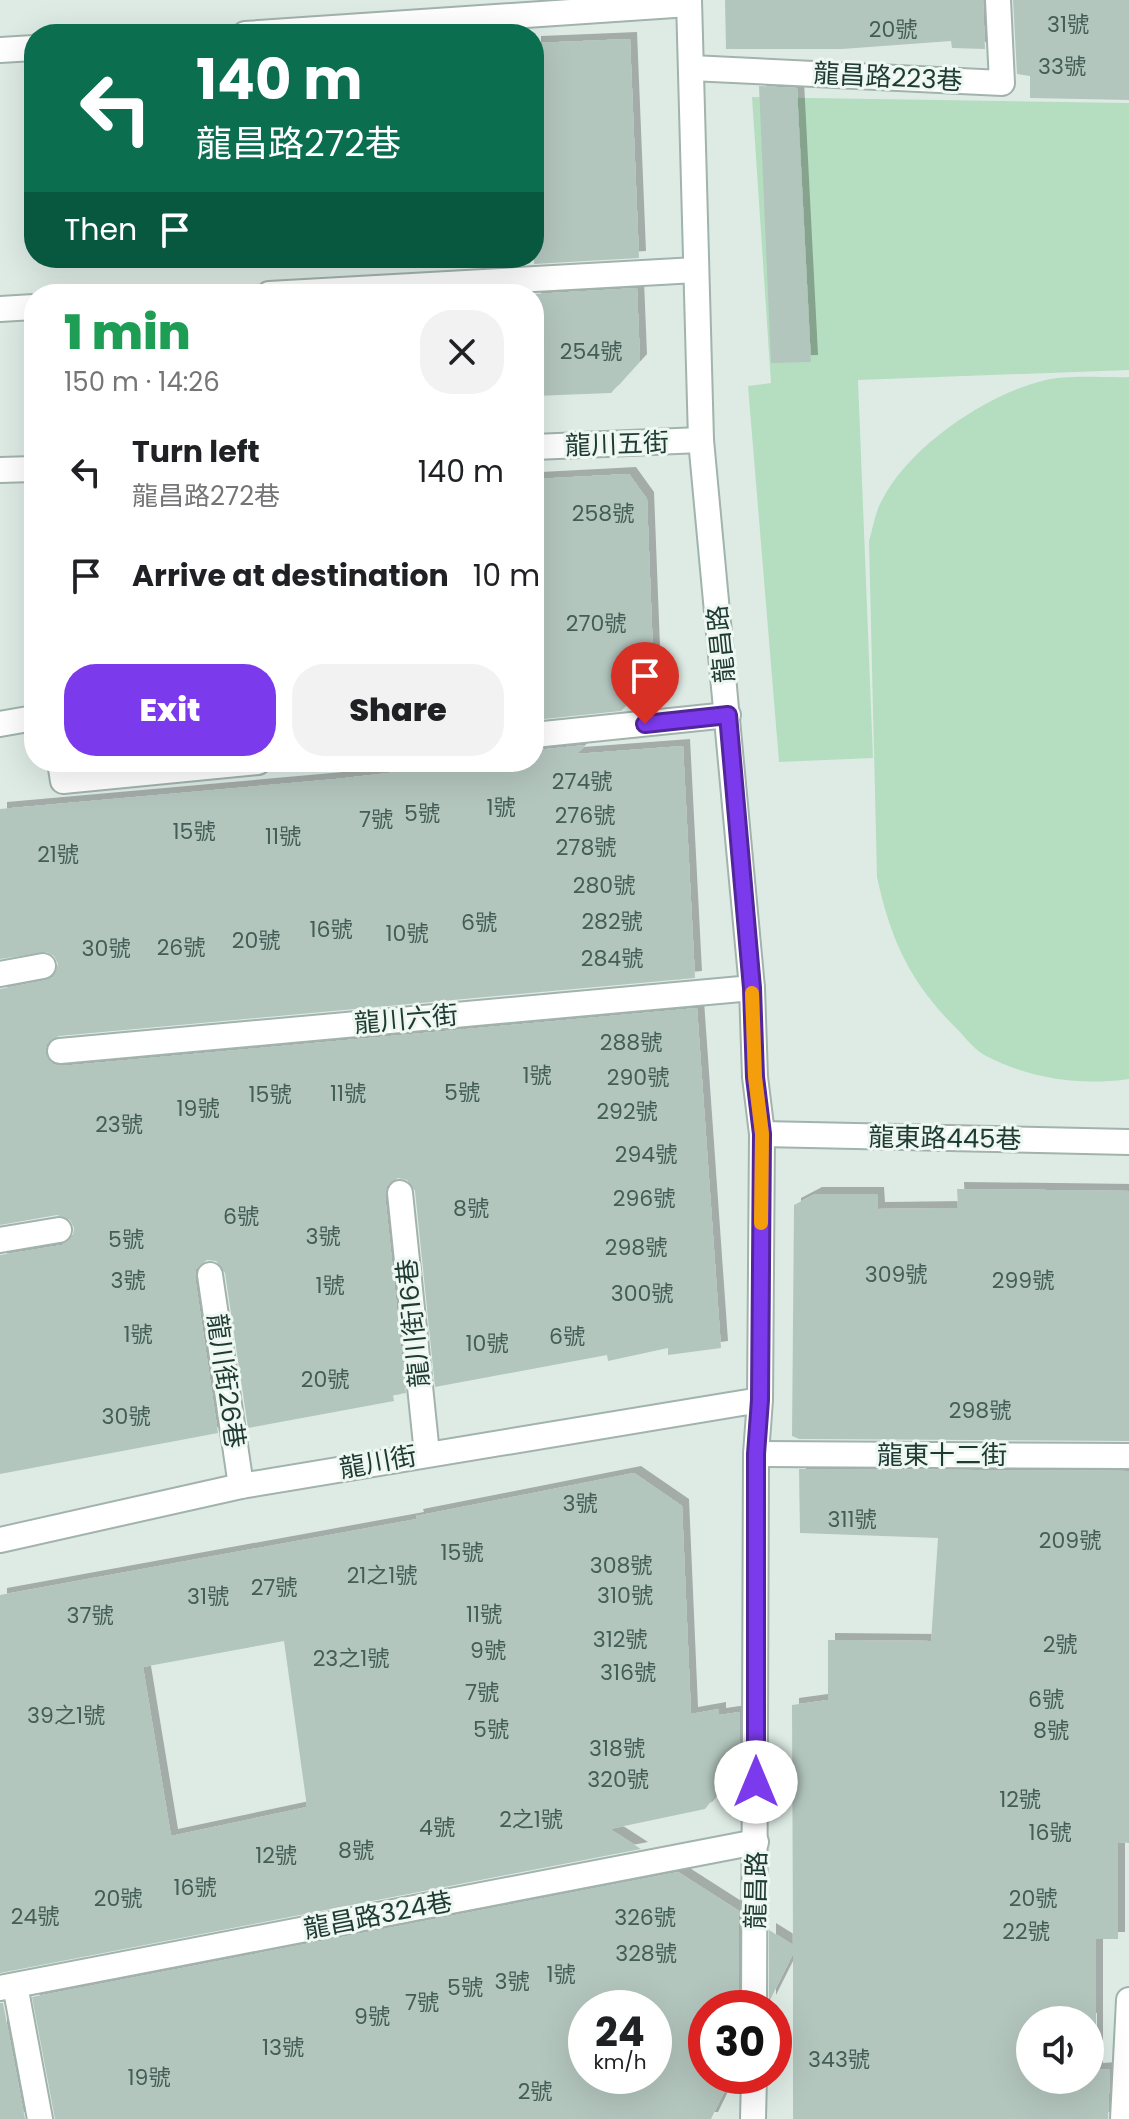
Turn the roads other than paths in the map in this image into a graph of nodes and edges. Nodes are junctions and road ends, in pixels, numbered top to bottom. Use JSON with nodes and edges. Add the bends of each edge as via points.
{"nodes":[{"id":1,"x":998,"y":0,"type":"edge"},
{"id":2,"x":689,"y":2,"type":"edge"},
{"id":3,"x":384,"y":24,"type":"edge"},
{"id":4,"x":24,"y":49,"type":"edge"},
{"id":5,"x":0,"y":50,"type":"edge"},
{"id":6,"x":691,"y":68,"type":"junction"},
{"id":7,"x":696,"y":270,"type":"junction"},
{"id":8,"x":447,"y":284,"type":"edge"},
{"id":9,"x":24,"y":308,"type":"edge"},
{"id":10,"x":0,"y":309,"type":"edge"},
{"id":11,"x":701,"y":440,"type":"junction"},
{"id":12,"x":544,"y":447,"type":"edge"},
{"id":13,"x":24,"y":469,"type":"edge"},
{"id":14,"x":0,"y":470,"type":"edge"},
{"id":15,"x":728,"y":715,"type":"junction"},
{"id":16,"x":24,"y":720,"type":"edge"},
{"id":17,"x":0,"y":724,"type":"edge"},
{"id":18,"x":544,"y":734,"type":"edge"},
{"id":19,"x":62,"y":772,"type":"edge"},
{"id":20,"x":155,"y":772,"type":"edge"},
{"id":21,"x":43,"y":966,"type":"dead end"},
{"id":22,"x":0,"y":974,"type":"edge"},
{"id":23,"x":752,"y":988,"type":"junction"},
{"id":24,"x":60,"y":1051,"type":"dead end"},
{"id":25,"x":762,"y":1134,"type":"junction"},
{"id":26,"x":1129,"y":1142,"type":"edge"},
{"id":27,"x":400,"y":1193,"type":"dead end"},
{"id":28,"x":59,"y":1230,"type":"dead end"},
{"id":29,"x":0,"y":1240,"type":"edge"},
{"id":30,"x":210,"y":1275,"type":"dead end"},
{"id":31,"x":760,"y":1400,"type":"junction"},
{"id":32,"x":427,"y":1454,"type":"junction"},
{"id":33,"x":756,"y":1454,"type":"junction"},
{"id":34,"x":1129,"y":1456,"type":"edge"},
{"id":35,"x":241,"y":1486,"type":"junction"},
{"id":36,"x":0,"y":1540,"type":"edge"},
{"id":37,"x":756,"y":1842,"type":"junction"},
{"id":38,"x":7,"y":1986,"type":"edge"},
{"id":39,"x":754,"y":1990,"type":"edge"},
{"id":40,"x":1129,"y":2000,"type":"edge"},
{"id":41,"x":754,"y":2094,"type":"edge"},
{"id":42,"x":40,"y":2119,"type":"edge"},
{"id":43,"x":753,"y":2119,"type":"edge"},
{"id":44,"x":1123,"y":2119,"type":"edge"}],
"edges":[{"from":1,"to":6,"type":"street","name":"龍昌路223巷","via":[[1002,83]]},
{"from":2,"to":3,"type":"street"},
{"from":2,"to":6,"type":"street","name":"龍昌路"},
{"from":4,"to":5,"type":"street"},
{"from":6,"to":7,"type":"street","name":"龍昌路"},
{"from":7,"to":8,"type":"street"},
{"from":7,"to":11,"type":"street","name":"龍昌路"},
{"from":9,"to":10,"type":"street"},
{"from":11,"to":12,"type":"street","name":"龍川五街"},
{"from":11,"to":15,"type":"street","name":"龍昌路"},
{"from":13,"to":14,"type":"street"},
{"from":15,"to":18,"type":"street"},
{"from":15,"to":23,"type":"street","name":"龍昌路"},
{"from":16,"to":17,"type":"street"},
{"from":19,"to":20,"type":"street","via":[[63,781]]},
{"from":21,"to":22,"type":"street"},
{"from":23,"to":24,"type":"street","name":"龍川六街"},
{"from":23,"to":25,"type":"street","name":"龍昌路"},
{"from":25,"to":26,"type":"street","name":"龍東路445巷"},
{"from":25,"to":31,"type":"street","name":"龍昌路"},
{"from":27,"to":32,"type":"street","name":"龍川街16巷"},
{"from":28,"to":29,"type":"street"},
{"from":30,"to":35,"type":"street","name":"龍川街26巷"},
{"from":31,"to":32,"type":"street","name":"龍川街"},
{"from":31,"to":33,"type":"street","name":"龍昌路"},
{"from":32,"to":35,"type":"street","name":"龍川街"},
{"from":33,"to":34,"type":"street","name":"龍東十二街"},
{"from":33,"to":37,"type":"street","name":"龍昌路"},
{"from":35,"to":36,"type":"street","name":"龍川街"},
{"from":37,"to":38,"type":"street","name":"龍昌路324巷"},
{"from":37,"to":39,"type":"street","name":"龍昌路"},
{"from":38,"to":42,"type":"street"},
{"from":40,"to":44,"type":"street"},
{"from":41,"to":43,"type":"street"}]}
